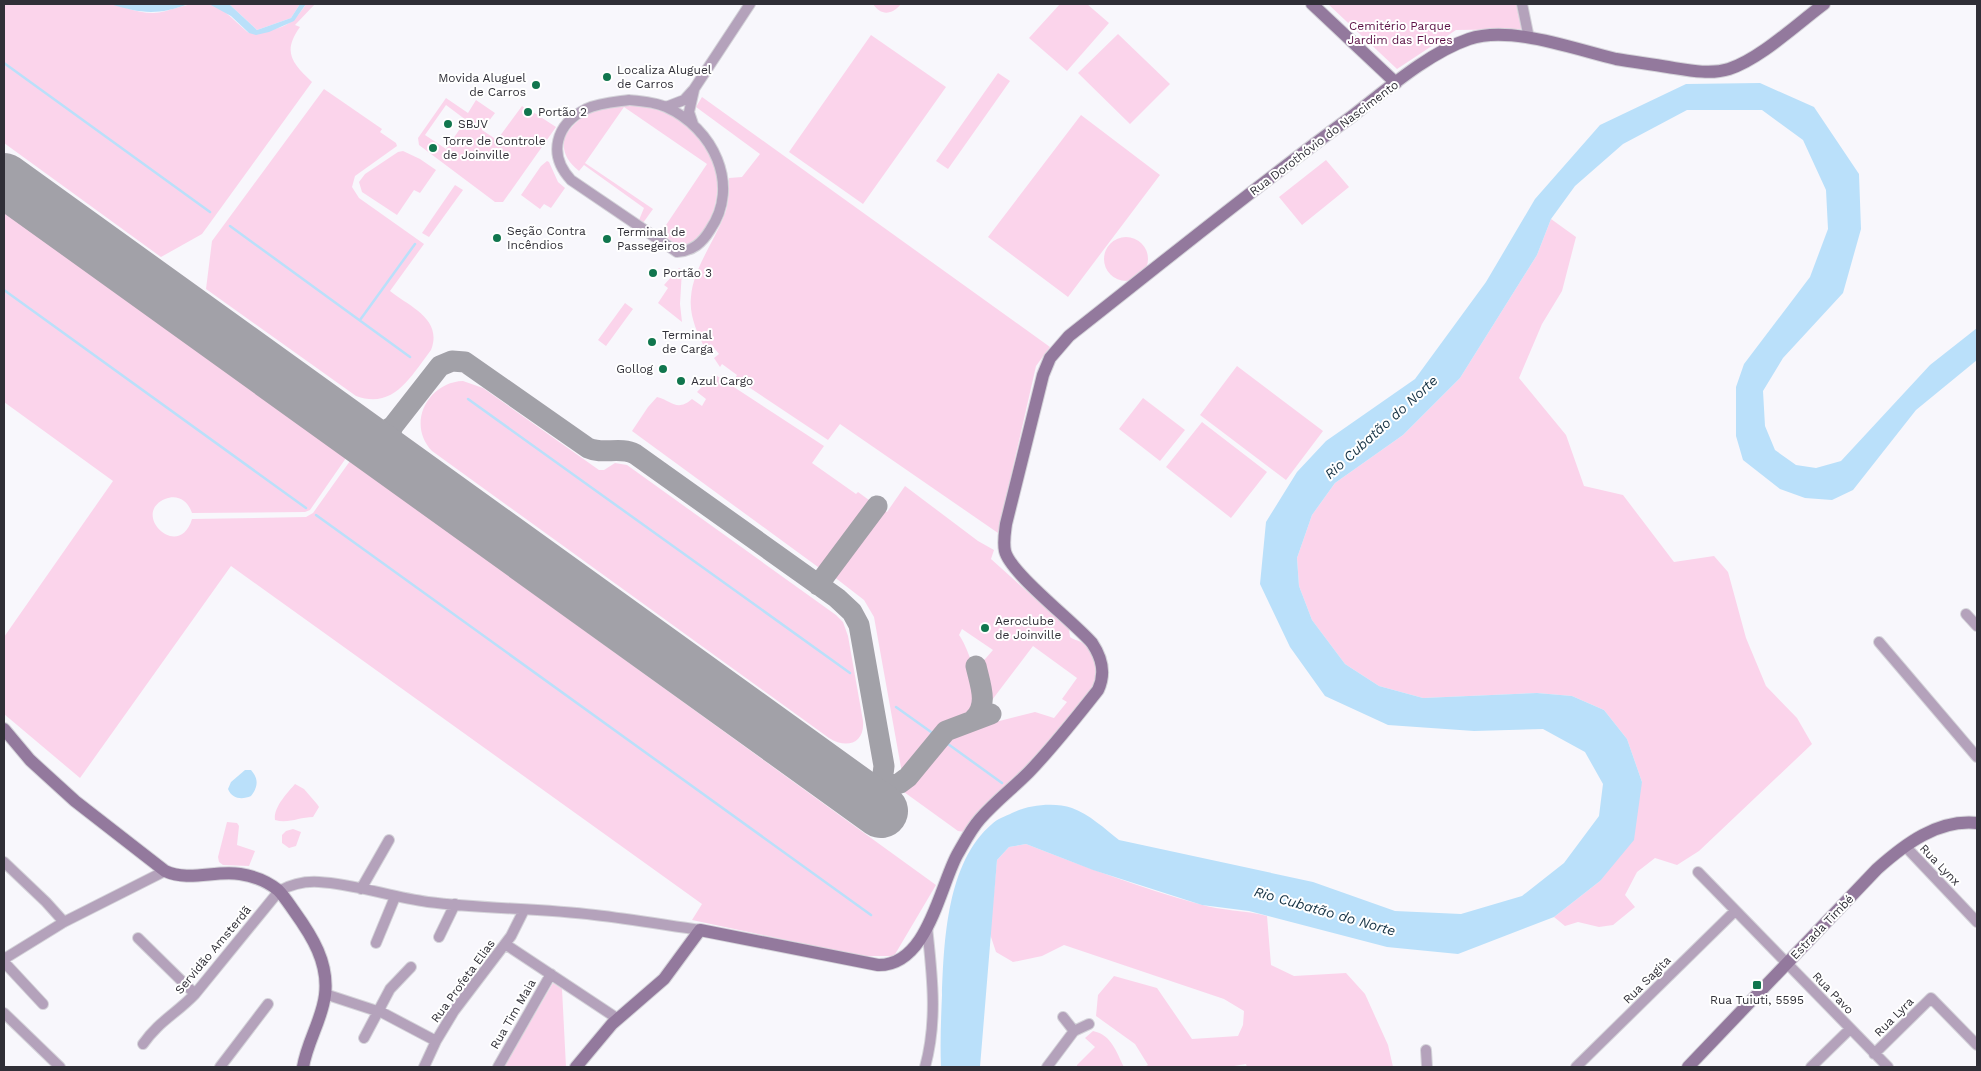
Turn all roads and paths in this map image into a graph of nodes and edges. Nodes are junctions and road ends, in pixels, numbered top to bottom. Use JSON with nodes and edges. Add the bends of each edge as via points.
{"nodes":[{"id":1,"x":750,"y":4,"type":"edge"},
{"id":2,"x":1312,"y":4,"type":"edge"},
{"id":3,"x":1522,"y":4,"type":"edge"},
{"id":4,"x":1824,"y":4,"type":"edge"},
{"id":5,"x":1528,"y":38,"type":"junction"},
{"id":6,"x":1396,"y":83,"type":"junction"},
{"id":7,"x":694,"y":89,"type":"junction"},
{"id":8,"x":666,"y":107,"type":"junction"},
{"id":9,"x":693,"y":124,"type":"junction"},
{"id":10,"x":1966,"y":614,"type":"dead end"},
{"id":11,"x":1977,"y":626,"type":"edge"},
{"id":12,"x":1879,"y":642,"type":"dead end"},
{"id":13,"x":4,"y":729,"type":"edge"},
{"id":14,"x":1977,"y":757,"type":"edge"},
{"id":15,"x":1977,"y":824,"type":"edge"},
{"id":16,"x":389,"y":840,"type":"dead end"},
{"id":17,"x":1905,"y":846,"type":"junction"},
{"id":18,"x":4,"y":862,"type":"edge"},
{"id":19,"x":165,"y":871,"type":"junction"},
{"id":20,"x":1698,"y":872,"type":"dead end"},
{"id":21,"x":361,"y":889,"type":"junction"},
{"id":22,"x":279,"y":891,"type":"junction"},
{"id":23,"x":395,"y":897,"type":"junction"},
{"id":24,"x":455,"y":904,"type":"junction"},
{"id":25,"x":524,"y":910,"type":"junction"},
{"id":26,"x":1735,"y":911,"type":"junction"},
{"id":27,"x":64,"y":922,"type":"junction"},
{"id":28,"x":1977,"y":922,"type":"edge"},
{"id":29,"x":927,"y":927,"type":"junction"},
{"id":30,"x":700,"y":930,"type":"junction"},
{"id":31,"x":439,"y":937,"type":"dead end"},
{"id":32,"x":138,"y":938,"type":"dead end"},
{"id":33,"x":376,"y":943,"type":"dead end"},
{"id":34,"x":505,"y":944,"type":"junction"},
{"id":35,"x":4,"y":960,"type":"edge"},
{"id":36,"x":1787,"y":964,"type":"junction"},
{"id":37,"x":411,"y":967,"type":"dead end"},
{"id":38,"x":551,"y":974,"type":"junction"},
{"id":39,"x":195,"y":994,"type":"junction"},
{"id":40,"x":325,"y":994,"type":"junction"},
{"id":41,"x":43,"y":1004,"type":"dead end"},
{"id":42,"x":268,"y":1004,"type":"dead end"},
{"id":43,"x":379,"y":1012,"type":"junction"},
{"id":44,"x":4,"y":1013,"type":"edge"},
{"id":45,"x":1063,"y":1016,"type":"dead end"},
{"id":46,"x":618,"y":1019,"type":"junction"},
{"id":47,"x":1089,"y":1024,"type":"dead end"},
{"id":48,"x":1850,"y":1029,"type":"junction"},
{"id":49,"x":1074,"y":1031,"type":"junction"},
{"id":50,"x":364,"y":1038,"type":"dead end"},
{"id":51,"x":436,"y":1041,"type":"junction"},
{"id":52,"x":144,"y":1044,"type":"dead end"},
{"id":53,"x":1977,"y":1045,"type":"edge"},
{"id":54,"x":1426,"y":1050,"type":"dead end"},
{"id":55,"x":1874,"y":1054,"type":"junction"},
{"id":56,"x":60,"y":1067,"type":"edge"},
{"id":57,"x":220,"y":1067,"type":"edge"},
{"id":58,"x":303,"y":1067,"type":"edge"},
{"id":59,"x":424,"y":1067,"type":"edge"},
{"id":60,"x":498,"y":1067,"type":"edge"},
{"id":61,"x":576,"y":1067,"type":"edge"},
{"id":62,"x":925,"y":1067,"type":"edge"},
{"id":63,"x":1046,"y":1067,"type":"edge"},
{"id":64,"x":1426,"y":1067,"type":"edge"},
{"id":65,"x":1576,"y":1067,"type":"edge"},
{"id":66,"x":1688,"y":1067,"type":"edge"},
{"id":67,"x":1811,"y":1067,"type":"edge"},
{"id":68,"x":1888,"y":1067,"type":"edge"}],
"edges":[{"from":1,"to":7,"type":"street"},
{"from":2,"to":6,"type":"street"},
{"from":3,"to":5,"type":"street"},
{"from":4,"to":5,"type":"street","name":"Rua Dorothóvio do Nascimento","via":[[1758,53],[1727,70],[1680,69],[1618,59]]},
{"from":5,"to":6,"type":"street","name":"Rua Dorothóvio do Nascimento","via":[[1498,34],[1469,39],[1440,53]]},
{"from":6,"to":29,"type":"street","name":"Rua Dorothóvio do Nascimento","via":[[1068,336],[1046,366],[1006,524],[1004,546],[1016,570],[1092,643],[1100,657],[1103,677],[1098,690],[1030,772],[975,826],[954,862]]},
{"from":7,"to":8,"type":"street","via":[[684,100]]},
{"from":7,"to":9,"type":"street","via":[[689,112]]},
{"from":8,"to":9,"type":"street"},
{"from":8,"to":9,"type":"street","via":[[629,100],[596,105],[567,122],[557,143],[557,154],[563,172],[571,180],[677,252],[696,247],[706,237],[717,220],[724,190],[714,153]]},
{"from":10,"to":11,"type":"street"},
{"from":12,"to":14,"type":"street"},
{"from":13,"to":19,"type":"street","via":[[30,760],[75,801]]},
{"from":15,"to":17,"type":"street","name":"Estrada Timbé","via":[[1945,826]]},
{"from":16,"to":21,"type":"street"},
{"from":17,"to":28,"type":"street","name":"Rua Lynx"},
{"from":17,"to":36,"type":"street","name":"Estrada Timbé","via":[[1877,868]]},
{"from":18,"to":27,"type":"street"},
{"from":19,"to":22,"type":"street","via":[[193,876],[227,872],[240,874]]},
{"from":19,"to":27,"type":"street"},
{"from":20,"to":26,"type":"street","name":"Rua Pavo"},
{"from":21,"to":22,"type":"street","via":[[318,882],[292,884]]},
{"from":21,"to":23,"type":"street"},
{"from":22,"to":39,"type":"street","name":"Servidão Amsterdã"},
{"from":22,"to":40,"type":"street","via":[[319,952]]},
{"from":23,"to":24,"type":"street"},
{"from":23,"to":33,"type":"street"},
{"from":24,"to":25,"type":"street"},
{"from":24,"to":31,"type":"street"},
{"from":25,"to":30,"type":"street","via":[[594,914]]},
{"from":25,"to":34,"type":"street","name":"Rua Profeta Elias"},
{"from":26,"to":36,"type":"street","name":"Rua Pavo"},
{"from":26,"to":65,"type":"street","name":"Rua Sagita"},
{"from":27,"to":35,"type":"street"},
{"from":29,"to":30,"type":"street","via":[[905,957],[887,965]]},
{"from":29,"to":62,"type":"street","via":[[934,1007],[932,1040]]},
{"from":30,"to":46,"type":"street","via":[[664,979]]},
{"from":32,"to":39,"type":"street"},
{"from":34,"to":38,"type":"street"},
{"from":34,"to":51,"type":"street","name":"Rua Profeta Elias","via":[[465,994]]},
{"from":35,"to":41,"type":"street"},
{"from":36,"to":48,"type":"street","name":"Rua Pavo"},
{"from":36,"to":66,"type":"street","name":"Estrada Timbé"},
{"from":37,"to":43,"type":"street","via":[[390,989]]},
{"from":38,"to":46,"type":"street"},
{"from":38,"to":60,"type":"street","name":"Rua Tim Maia"},
{"from":39,"to":52,"type":"street","name":"Servidão Amsterdã","via":[[158,1025]]},
{"from":40,"to":43,"type":"street"},
{"from":40,"to":58,"type":"street"},
{"from":42,"to":57,"type":"street"},
{"from":43,"to":50,"type":"street"},
{"from":43,"to":51,"type":"street"},
{"from":44,"to":56,"type":"street"},
{"from":45,"to":49,"type":"street"},
{"from":46,"to":61,"type":"street"},
{"from":47,"to":49,"type":"street"},
{"from":48,"to":55,"type":"street","name":"Rua Pavo"},
{"from":48,"to":67,"type":"street"},
{"from":49,"to":63,"type":"street"},
{"from":51,"to":59,"type":"street","name":"Rua Profeta Elias"},
{"from":53,"to":55,"type":"street","name":"Rua Lyra","via":[[1931,998]]},
{"from":54,"to":64,"type":"street"},
{"from":55,"to":68,"type":"street","name":"Rua Pavo"}]}
